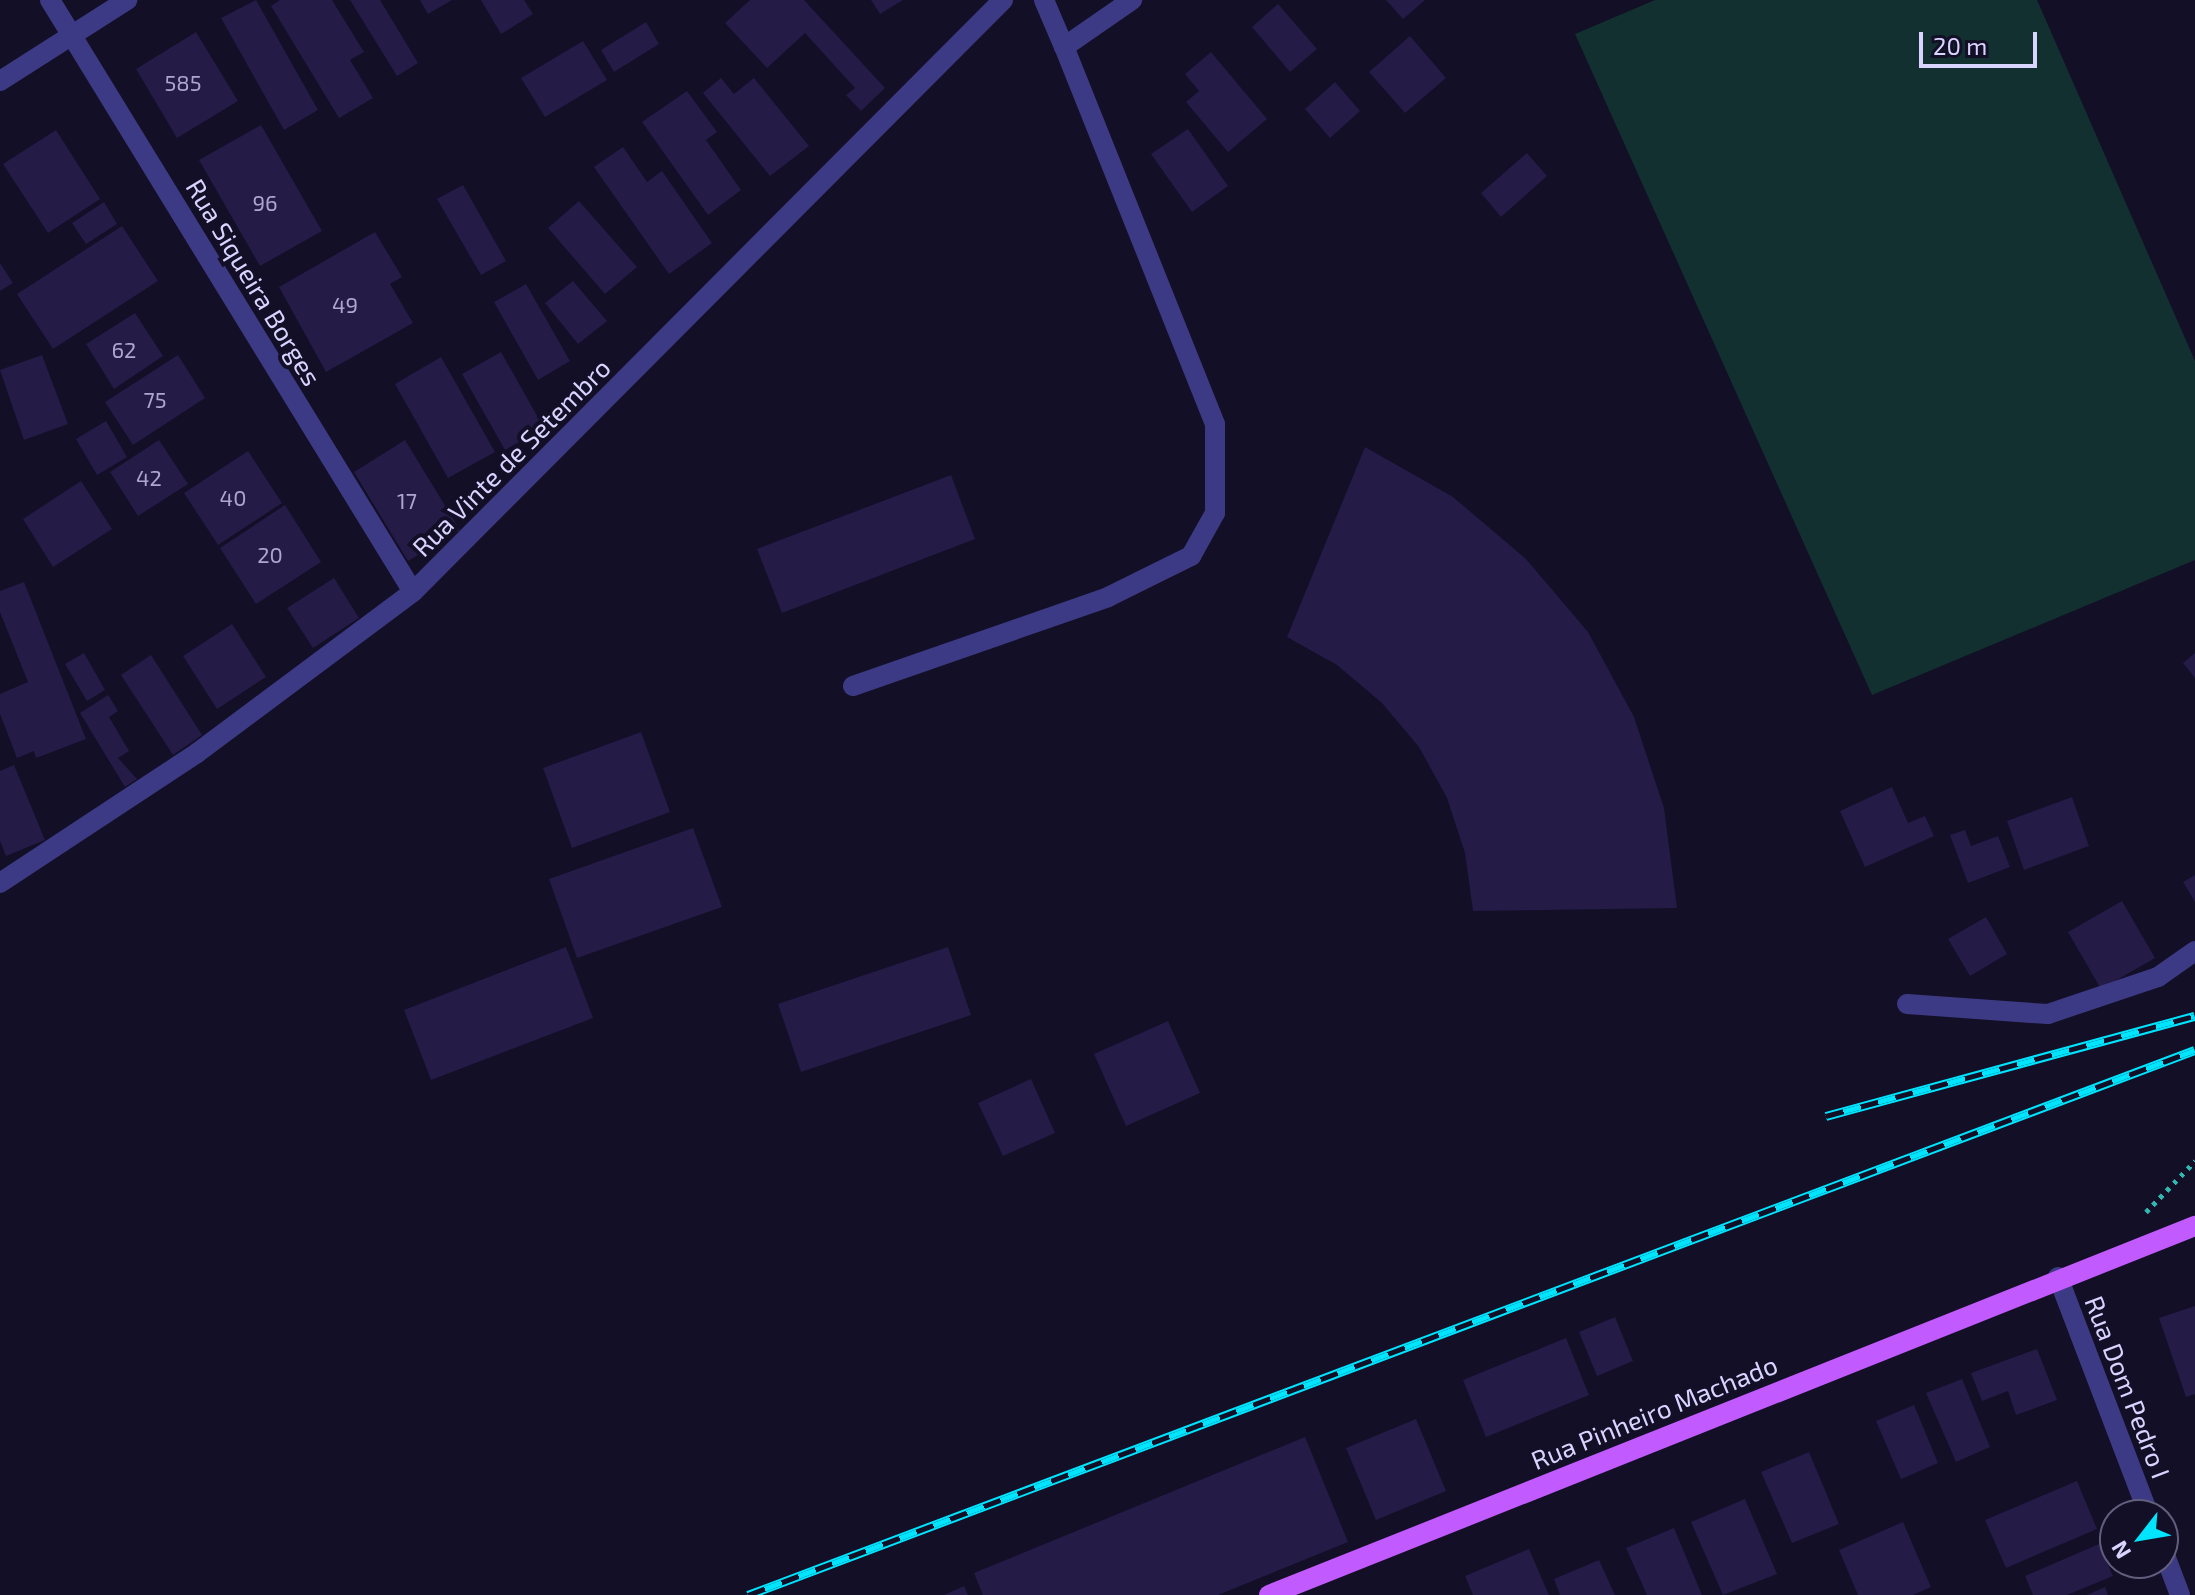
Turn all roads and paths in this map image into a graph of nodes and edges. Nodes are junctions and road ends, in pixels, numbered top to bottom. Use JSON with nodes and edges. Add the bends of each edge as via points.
{"nodes":[{"id":1,"x":50,"y":0,"type":"edge"},
{"id":2,"x":127,"y":0,"type":"edge"},
{"id":3,"x":1003,"y":0,"type":"edge"},
{"id":4,"x":1044,"y":0,"type":"edge"},
{"id":5,"x":1132,"y":0,"type":"edge"},
{"id":6,"x":72,"y":35,"type":"junction"},
{"id":7,"x":1064,"y":47,"type":"junction"},
{"id":8,"x":0,"y":81,"type":"edge"},
{"id":9,"x":413,"y":592,"type":"junction"},
{"id":10,"x":853,"y":686,"type":"dead end"},
{"id":11,"x":0,"y":883,"type":"edge"},
{"id":12,"x":2195,"y":951,"type":"edge"},
{"id":13,"x":1907,"y":1004,"type":"dead end"},
{"id":14,"x":2195,"y":1226,"type":"edge"},
{"id":15,"x":2058,"y":1277,"type":"junction"},
{"id":16,"x":2143,"y":1499,"type":"edge"},
{"id":17,"x":1269,"y":1595,"type":"edge"}],
"edges":[{"from":1,"to":6,"type":"street","name":"Rua Siqueira Borges"},
{"from":2,"to":6,"type":"street"},
{"from":3,"to":9,"type":"street","name":"Rua Vinte de Setembro"},
{"from":4,"to":7,"type":"street"},
{"from":5,"to":7,"type":"street"},
{"from":6,"to":8,"type":"street"},
{"from":6,"to":9,"type":"street","name":"Rua Siqueira Borges"},
{"from":7,"to":10,"type":"street","via":[[1215,424],[1215,513],[1191,556],[1108,597]]},
{"from":9,"to":11,"type":"street","name":"Rua Vinte de Setembro","via":[[197,753]]},
{"from":12,"to":13,"type":"street","via":[[2158,977],[2048,1014]]},
{"from":14,"to":15,"type":"main road","name":"Rua Pinheiro Machado"},
{"from":15,"to":16,"type":"street","name":"Rua Dom Pedro I"},
{"from":15,"to":17,"type":"main road","name":"Rua Pinheiro Machado"}]}
